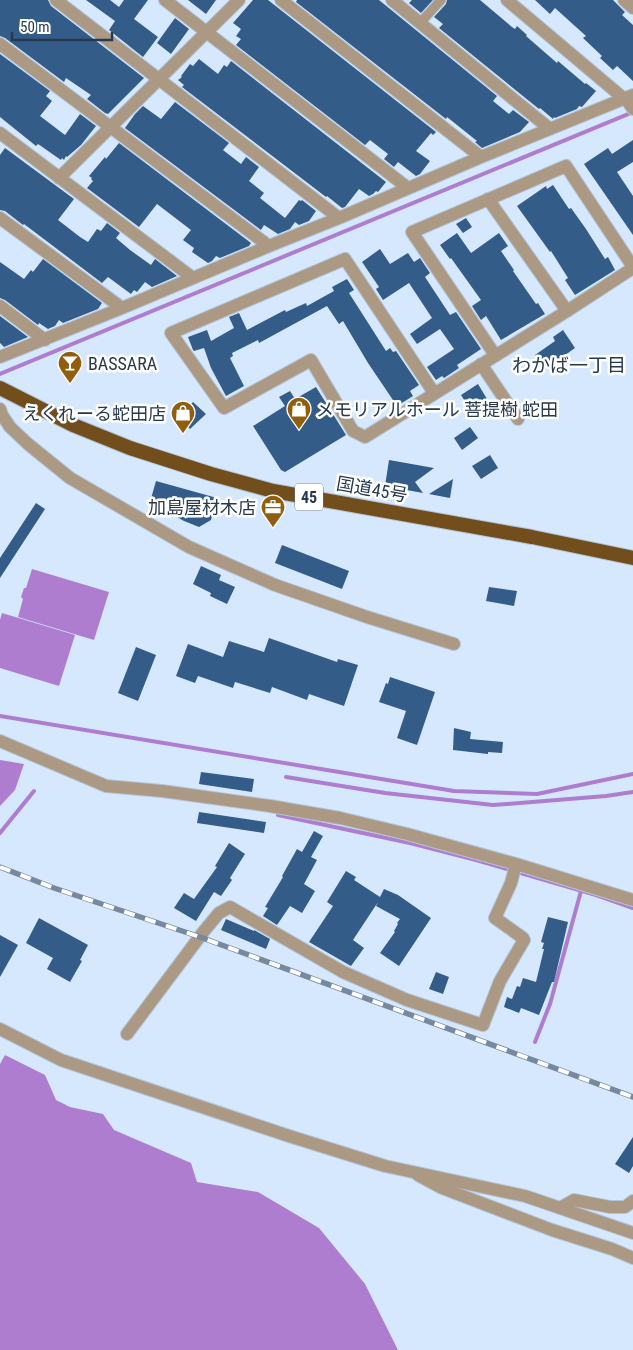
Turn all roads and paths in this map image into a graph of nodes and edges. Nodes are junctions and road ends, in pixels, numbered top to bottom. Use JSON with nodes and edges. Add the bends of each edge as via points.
{"nodes":[{"id":1,"x":56,"y":0,"type":"edge"},
{"id":2,"x":165,"y":0,"type":"edge"},
{"id":3,"x":239,"y":0,"type":"edge"},
{"id":4,"x":281,"y":0,"type":"edge"},
{"id":5,"x":392,"y":0,"type":"edge"},
{"id":6,"x":440,"y":0,"type":"edge"},
{"id":7,"x":507,"y":0,"type":"edge"},
{"id":8,"x":624,"y":0,"type":"edge"},
{"id":9,"x":633,"y":8,"type":"edge"},
{"id":10,"x":420,"y":23,"type":"junction"},
{"id":11,"x":206,"y":32,"type":"junction"},
{"id":12,"x":0,"y":44,"type":"edge"},
{"id":13,"x":159,"y":79,"type":"junction"},
{"id":14,"x":630,"y":101,"type":"edge"},
{"id":15,"x":110,"y":126,"type":"junction"},
{"id":16,"x":550,"y":129,"type":"junction"},
{"id":17,"x":0,"y":133,"type":"edge"},
{"id":18,"x":481,"y":157,"type":"junction"},
{"id":19,"x":59,"y":178,"type":"junction"},
{"id":20,"x":408,"y":188,"type":"junction"},
{"id":21,"x":488,"y":199,"type":"junction"},
{"id":22,"x":0,"y":218,"type":"edge"},
{"id":23,"x":340,"y":218,"type":"junction"},
{"id":24,"x":269,"y":246,"type":"junction"},
{"id":25,"x":633,"y":267,"type":"edge"},
{"id":26,"x":193,"y":278,"type":"junction"},
{"id":27,"x":0,"y":306,"type":"edge"},
{"id":28,"x":122,"y":308,"type":"junction"},
{"id":29,"x":567,"y":311,"type":"junction"},
{"id":30,"x":45,"y":340,"type":"junction"},
{"id":31,"x":495,"y":355,"type":"junction"},
{"id":32,"x":0,"y":357,"type":"edge"},
{"id":33,"x":481,"y":364,"type":"junction"},
{"id":34,"x":0,"y":388,"type":"edge"},
{"id":35,"x":434,"y":394,"type":"junction"},
{"id":36,"x":0,"y":409,"type":"edge"},
{"id":37,"x":518,"y":419,"type":"dead end"},
{"id":38,"x":633,"y":558,"type":"edge"},
{"id":39,"x":454,"y":644,"type":"dead end"},
{"id":40,"x":0,"y":741,"type":"edge"},
{"id":41,"x":515,"y":869,"type":"junction"},
{"id":42,"x":633,"y":900,"type":"edge"},
{"id":43,"x":0,"y":1029,"type":"edge"},
{"id":44,"x":127,"y":1034,"type":"dead end"},
{"id":45,"x":414,"y":1172,"type":"junction"},
{"id":46,"x":633,"y":1201,"type":"edge"},
{"id":47,"x":560,"y":1208,"type":"junction"},
{"id":48,"x":633,"y":1232,"type":"edge"},
{"id":49,"x":633,"y":1258,"type":"edge"}],
"edges":[{"from":1,"to":13,"type":"street"},
{"from":2,"to":11,"type":"street"},
{"from":3,"to":11,"type":"street"},
{"from":4,"to":18,"type":"street"},
{"from":5,"to":10,"type":"street"},
{"from":6,"to":10,"type":"street"},
{"from":7,"to":14,"type":"street"},
{"from":8,"to":9,"type":"street"},
{"from":10,"to":16,"type":"street"},
{"from":11,"to":13,"type":"street"},
{"from":11,"to":20,"type":"street"},
{"from":12,"to":15,"type":"street"},
{"from":13,"to":15,"type":"street"},
{"from":13,"to":23,"type":"street"},
{"from":14,"to":16,"type":"street"},
{"from":15,"to":19,"type":"street"},
{"from":15,"to":24,"type":"street"},
{"from":16,"to":18,"type":"street"},
{"from":17,"to":19,"type":"street"},
{"from":18,"to":20,"type":"street"},
{"from":19,"to":26,"type":"street"},
{"from":20,"to":23,"type":"street"},
{"from":21,"to":25,"type":"street","via":[[566,166]]},
{"from":21,"to":29,"type":"street"},
{"from":21,"to":31,"type":"street","via":[[412,232]]},
{"from":22,"to":28,"type":"street"},
{"from":23,"to":24,"type":"street"},
{"from":24,"to":26,"type":"street"},
{"from":25,"to":29,"type":"street"},
{"from":26,"to":28,"type":"street"},
{"from":27,"to":30,"type":"street"},
{"from":28,"to":30,"type":"street"},
{"from":29,"to":31,"type":"street"},
{"from":30,"to":32,"type":"street"},
{"from":31,"to":33,"type":"street"},
{"from":33,"to":35,"type":"street"},
{"from":33,"to":37,"type":"street"},
{"from":34,"to":38,"type":"highway","name":"国道45号","number":"45","via":[[73,425],[130,448],[273,491]]},
{"from":35,"to":35,"type":"street","via":[[345,259],[171,333],[224,408],[311,360],[353,431],[365,436]]},
{"from":36,"to":39,"type":"street","via":[[10,427],[70,478],[189,547],[275,585]]},
{"from":40,"to":41,"type":"street","via":[[106,786],[162,791],[340,818],[407,834]]},
{"from":41,"to":42,"type":"street"},
{"from":41,"to":44,"type":"street","via":[[494,918],[524,940],[500,981],[483,1025],[408,1000],[344,972],[230,908],[214,919]]},
{"from":43,"to":45,"type":"street","via":[[61,1060],[289,1136]]},
{"from":45,"to":47,"type":"street","via":[[525,1196]]},
{"from":45,"to":49,"type":"street","via":[[442,1188]]},
{"from":46,"to":47,"type":"street","via":[[625,1206],[610,1207],[574,1200]]},
{"from":47,"to":48,"type":"street"}]}
